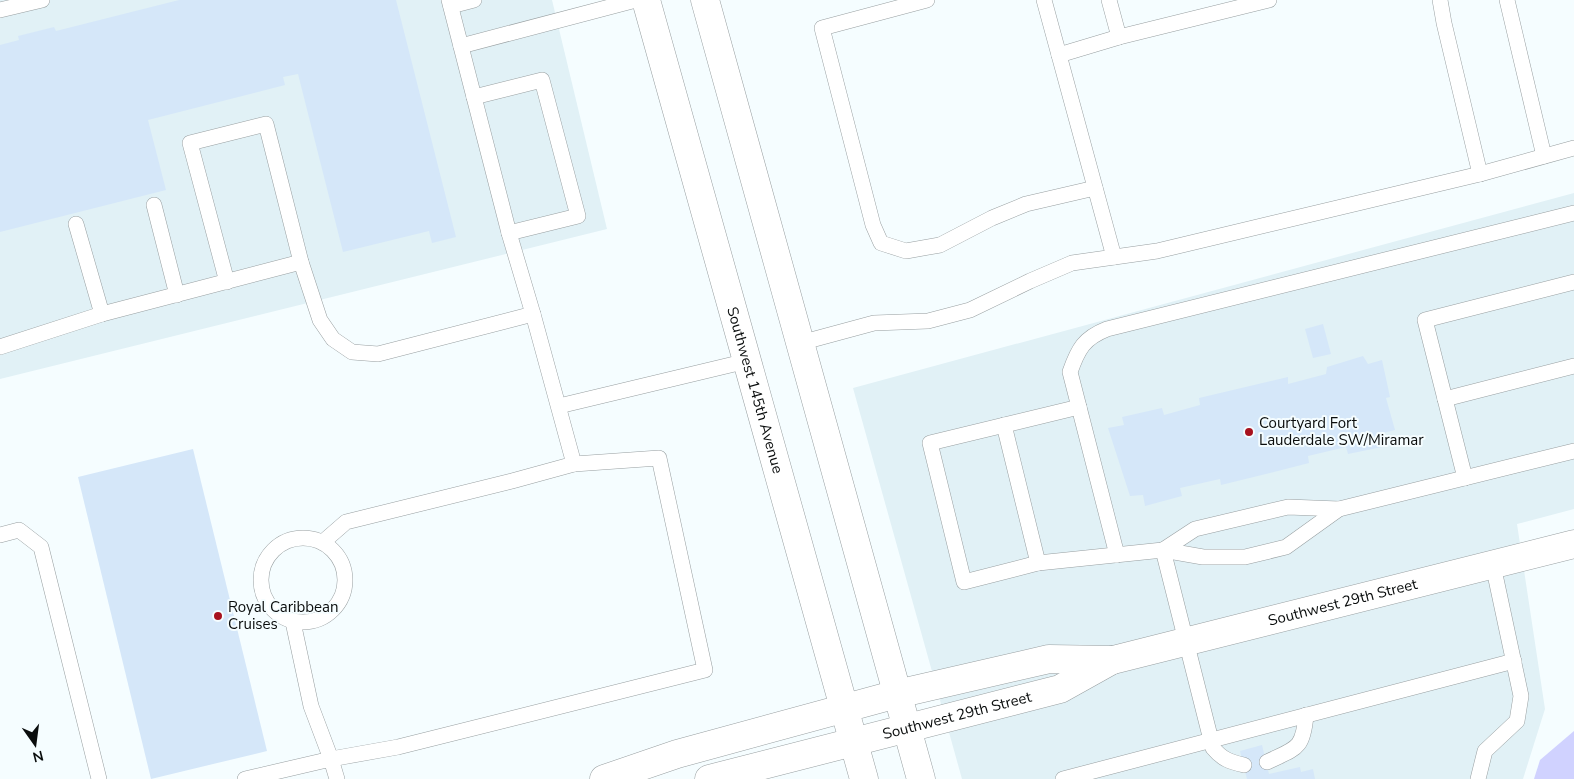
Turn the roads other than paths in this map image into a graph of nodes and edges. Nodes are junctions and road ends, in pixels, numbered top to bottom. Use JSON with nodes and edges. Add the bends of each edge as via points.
{"nodes":[{"id":1,"x":42,"y":0,"type":"edge"},
{"id":2,"x":474,"y":0,"type":"edge"},
{"id":3,"x":636,"y":0,"type":"edge"},
{"id":4,"x":646,"y":0,"type":"edge"},
{"id":5,"x":705,"y":0,"type":"edge"},
{"id":6,"x":927,"y":0,"type":"edge"},
{"id":7,"x":1044,"y":0,"type":"edge"},
{"id":8,"x":1109,"y":0,"type":"edge"},
{"id":9,"x":1269,"y":0,"type":"edge"},
{"id":10,"x":1440,"y":0,"type":"edge"},
{"id":11,"x":1507,"y":0,"type":"edge"},
{"id":12,"x":450,"y":3,"type":"edge"},
{"id":13,"x":0,"y":10,"type":"edge"},
{"id":14,"x":1119,"y":37,"type":"junction"},
{"id":15,"x":461,"y":46,"type":"junction"},
{"id":16,"x":1059,"y":55,"type":"junction"},
{"id":17,"x":474,"y":97,"type":"junction"},
{"id":18,"x":1574,"y":148,"type":"edge"},
{"id":19,"x":1544,"y":156,"type":"junction"},
{"id":20,"x":1480,"y":174,"type":"junction"},
{"id":21,"x":1095,"y":188,"type":"junction"},
{"id":22,"x":154,"y":205,"type":"dead end"},
{"id":23,"x":1574,"y":213,"type":"edge"},
{"id":24,"x":76,"y":224,"type":"dead end"},
{"id":25,"x":509,"y":233,"type":"junction"},
{"id":26,"x":1114,"y":257,"type":"junction"},
{"id":27,"x":300,"y":262,"type":"junction"},
{"id":28,"x":227,"y":282,"type":"junction"},
{"id":29,"x":1574,"y":282,"type":"edge"},
{"id":30,"x":177,"y":295,"type":"junction"},
{"id":31,"x":102,"y":314,"type":"junction"},
{"id":32,"x":533,"y":314,"type":"junction"},
{"id":33,"x":800,"y":343,"type":"junction"},
{"id":34,"x":0,"y":347,"type":"edge"},
{"id":35,"x":747,"y":361,"type":"junction"},
{"id":36,"x":1574,"y":366,"type":"edge"},
{"id":37,"x":1445,"y":398,"type":"junction"},
{"id":38,"x":559,"y":406,"type":"junction"},
{"id":39,"x":1079,"y":407,"type":"junction"},
{"id":40,"x":1004,"y":425,"type":"junction"},
{"id":41,"x":1574,"y":451,"type":"edge"},
{"id":42,"x":574,"y":464,"type":"junction"},
{"id":43,"x":1465,"y":478,"type":"junction"},
{"id":44,"x":1339,"y":510,"type":"junction"},
{"id":45,"x":0,"y":535,"type":"edge"},
{"id":46,"x":323,"y":542,"type":"junction"},
{"id":47,"x":1574,"y":544,"type":"edge"},
{"id":48,"x":1162,"y":550,"type":"junction"},
{"id":49,"x":1117,"y":555,"type":"junction"},
{"id":50,"x":1038,"y":563,"type":"junction"},
{"id":51,"x":1493,"y":564,"type":"junction"},
{"id":52,"x":293,"y":622,"type":"junction"},
{"id":53,"x":1186,"y":642,"type":"junction"},
{"id":54,"x":1113,"y":660,"type":"junction"},
{"id":55,"x":1514,"y":661,"type":"junction"},
{"id":56,"x":897,"y":694,"type":"junction"},
{"id":57,"x":844,"y":708,"type":"junction"},
{"id":58,"x":1306,"y":715,"type":"junction"},
{"id":59,"x":907,"y":728,"type":"junction"},
{"id":60,"x":1211,"y":740,"type":"junction"},
{"id":61,"x":854,"y":742,"type":"junction"},
{"id":62,"x":331,"y":759,"type":"junction"},
{"id":63,"x":1266,"y":762,"type":"dead end"},
{"id":64,"x":1244,"y":765,"type":"dead end"},
{"id":65,"x":99,"y":779,"type":"edge"},
{"id":66,"x":245,"y":779,"type":"edge"},
{"id":67,"x":337,"y":779,"type":"edge"},
{"id":68,"x":604,"y":779,"type":"edge"},
{"id":69,"x":709,"y":779,"type":"edge"},
{"id":70,"x":864,"y":779,"type":"edge"},
{"id":71,"x":921,"y":779,"type":"edge"},
{"id":72,"x":1063,"y":779,"type":"edge"},
{"id":73,"x":1478,"y":779,"type":"edge"}],
"edges":[{"from":1,"to":13,"type":"lane"},
{"from":2,"to":12,"type":"lane"},
{"from":3,"to":15,"type":"lane"},
{"from":4,"to":35,"type":"street","name":"Southwest 145th Avenue"},
{"from":5,"to":33,"type":"street"},
{"from":6,"to":21,"type":"lane","via":[[822,28],[873,225],[882,243],[906,251],[940,245],[1026,204]]},
{"from":7,"to":16,"type":"lane"},
{"from":8,"to":14,"type":"lane"},
{"from":9,"to":14,"type":"lane"},
{"from":10,"to":20,"type":"lane"},
{"from":11,"to":19,"type":"lane"},
{"from":12,"to":15,"type":"lane"},
{"from":14,"to":16,"type":"lane"},
{"from":15,"to":17,"type":"lane"},
{"from":16,"to":21,"type":"lane"},
{"from":17,"to":25,"type":"lane"},
{"from":17,"to":25,"type":"lane","via":[[542,80],[578,216]]},
{"from":18,"to":19,"type":"lane"},
{"from":19,"to":20,"type":"lane"},
{"from":20,"to":26,"type":"lane","via":[[1157,251]]},
{"from":21,"to":26,"type":"lane"},
{"from":22,"to":30,"type":"lane"},
{"from":23,"to":39,"type":"lane","via":[[1094,334],[1077,351],[1070,372]]},
{"from":24,"to":31,"type":"lane"},
{"from":25,"to":32,"type":"lane"},
{"from":26,"to":33,"type":"lane","via":[[1072,263],[970,310],[928,321],[874,323]]},
{"from":27,"to":28,"type":"lane"},
{"from":27,"to":28,"type":"lane","via":[[266,124],[190,143]]},
{"from":27,"to":32,"type":"lane","via":[[320,320],[333,339],[352,352],[378,354]]},
{"from":28,"to":30,"type":"lane"},
{"from":29,"to":37,"type":"lane","via":[[1425,320]]},
{"from":30,"to":31,"type":"lane"},
{"from":31,"to":34,"type":"lane"},
{"from":32,"to":38,"type":"lane"},
{"from":33,"to":56,"type":"street"},
{"from":35,"to":38,"type":"lane"},
{"from":35,"to":57,"type":"street","name":"Southwest 145th Avenue"},
{"from":36,"to":37,"type":"lane"},
{"from":37,"to":43,"type":"lane"},
{"from":38,"to":42,"type":"lane"},
{"from":39,"to":40,"type":"lane"},
{"from":39,"to":49,"type":"lane"},
{"from":40,"to":50,"type":"lane"},
{"from":40,"to":50,"type":"lane","via":[[930,443],[964,582]]},
{"from":41,"to":43,"type":"lane"},
{"from":42,"to":46,"type":"lane","via":[[346,522]]},
{"from":42,"to":62,"type":"lane","via":[[659,458],[705,670],[398,747]]},
{"from":43,"to":44,"type":"lane"},
{"from":44,"to":48,"type":"lane","via":[[1288,507],[1195,529]]},
{"from":44,"to":48,"type":"lane","via":[[1286,547],[1245,557],[1203,556]]},
{"from":45,"to":65,"type":"lane","via":[[19,530],[41,547]]},
{"from":46,"to":52,"type":"lane","via":[[341,560],[346,584],[343,597],[326,616],[313,622]]},
{"from":46,"to":52,"type":"lane","via":[[310,538],[284,542],[265,562],[261,588],[266,601],[274,612]]},
{"from":47,"to":51,"type":"street","name":"Southwest 29th Street"},
{"from":48,"to":49,"type":"lane"},
{"from":48,"to":53,"type":"lane"},
{"from":49,"to":50,"type":"lane"},
{"from":51,"to":53,"type":"street","name":"Southwest 29th Street"},
{"from":51,"to":55,"type":"lane"},
{"from":52,"to":62,"type":"lane","via":[[311,706]]},
{"from":53,"to":54,"type":"street","name":"Southwest 29th Street"},
{"from":53,"to":60,"type":"lane"},
{"from":54,"to":56,"type":"street","name":"Southwest 29th Street","via":[[1049,658]]},
{"from":54,"to":59,"type":"street","name":"Southwest 29th Street","via":[[1060,690]]},
{"from":55,"to":58,"type":"lane"},
{"from":55,"to":73,"type":"lane","via":[[1521,696],[1517,721],[1485,751]]},
{"from":56,"to":57,"type":"street","name":"Southwest 29th Street"},
{"from":56,"to":59,"type":"street"},
{"from":57,"to":61,"type":"street","name":"Southwest 145th Avenue"},
{"from":57,"to":68,"type":"street","name":"Southwest 29th Street","via":[[677,754]]},
{"from":58,"to":60,"type":"lane"},
{"from":58,"to":63,"type":"lane","via":[[1301,742],[1294,750]]},
{"from":59,"to":61,"type":"street","name":"Southwest 29th Street"},
{"from":59,"to":71,"type":"street"},
{"from":60,"to":64,"type":"lane","via":[[1219,756],[1231,763]]},
{"from":60,"to":72,"type":"lane"},
{"from":61,"to":69,"type":"street","name":"Southwest 29th Street"},
{"from":61,"to":70,"type":"street","name":"Southwest 145th Avenue"},
{"from":62,"to":66,"type":"lane"},
{"from":62,"to":67,"type":"lane"}]}
